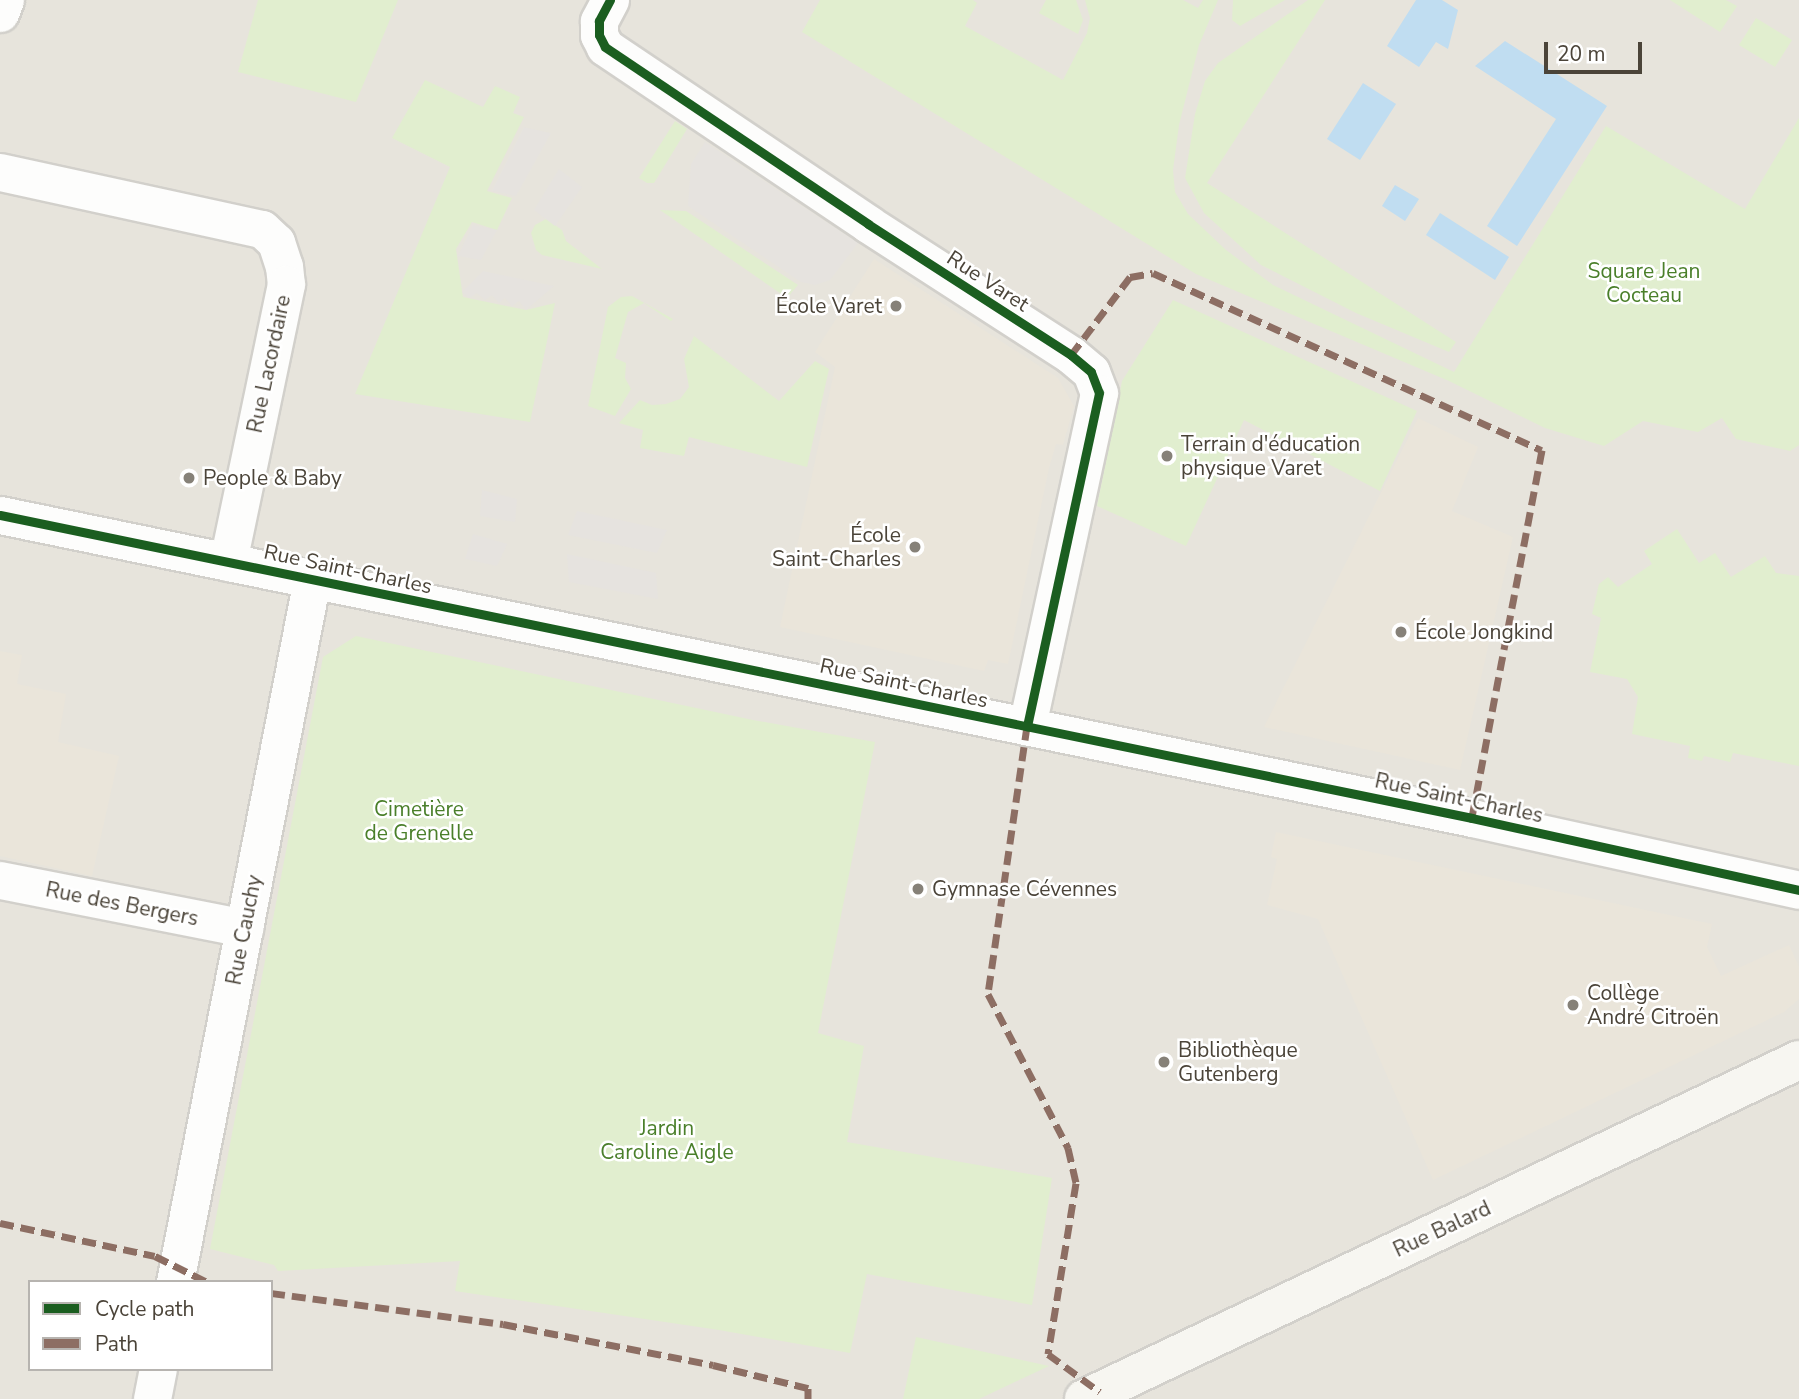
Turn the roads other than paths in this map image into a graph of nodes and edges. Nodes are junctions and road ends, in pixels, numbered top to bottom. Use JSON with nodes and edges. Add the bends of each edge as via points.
{"nodes":[{"id":1,"x":5,"y":0,"type":"edge"},
{"id":2,"x":610,"y":0,"type":"edge"},
{"id":3,"x":0,"y":13,"type":"edge"},
{"id":4,"x":0,"y":172,"type":"edge"},
{"id":5,"x":0,"y":515,"type":"edge"},
{"id":6,"x":228,"y":562,"type":"junction"},
{"id":7,"x":312,"y":579,"type":"junction"},
{"id":8,"x":1027,"y":726,"type":"junction"},
{"id":9,"x":0,"y":880,"type":"edge"},
{"id":10,"x":1799,"y":890,"type":"edge"},
{"id":11,"x":244,"y":928,"type":"junction"},
{"id":12,"x":1799,"y":1060,"type":"edge"},
{"id":13,"x":175,"y":1280,"type":"edge"},
{"id":14,"x":158,"y":1371,"type":"edge"},
{"id":15,"x":1094,"y":1397,"type":"edge"},
{"id":16,"x":152,"y":1399,"type":"edge"}],
"edges":[{"from":1,"to":3,"type":"street"},
{"from":2,"to":8,"type":"street","name":"Rue Varet","via":[[599,21],[605,47],[1091,372],[1099,393]]},
{"from":4,"to":6,"type":"street","name":"Rue Lacordaire","via":[[262,229],[276,242],[286,284]]},
{"from":5,"to":6,"type":"street","name":"Rue Saint-Charles"},
{"from":6,"to":7,"type":"street","name":"Rue Saint-Charles"},
{"from":7,"to":8,"type":"street","name":"Rue Saint-Charles"},
{"from":7,"to":11,"type":"street","name":"Rue Cauchy"},
{"from":8,"to":10,"type":"street","name":"Rue Saint-Charles"},
{"from":9,"to":11,"type":"street","name":"Rue des Bergers"},
{"from":11,"to":13,"type":"street","name":"Rue Cauchy"},
{"from":12,"to":15,"type":"street","name":"Rue Balard"},
{"from":14,"to":16,"type":"street"}]}
